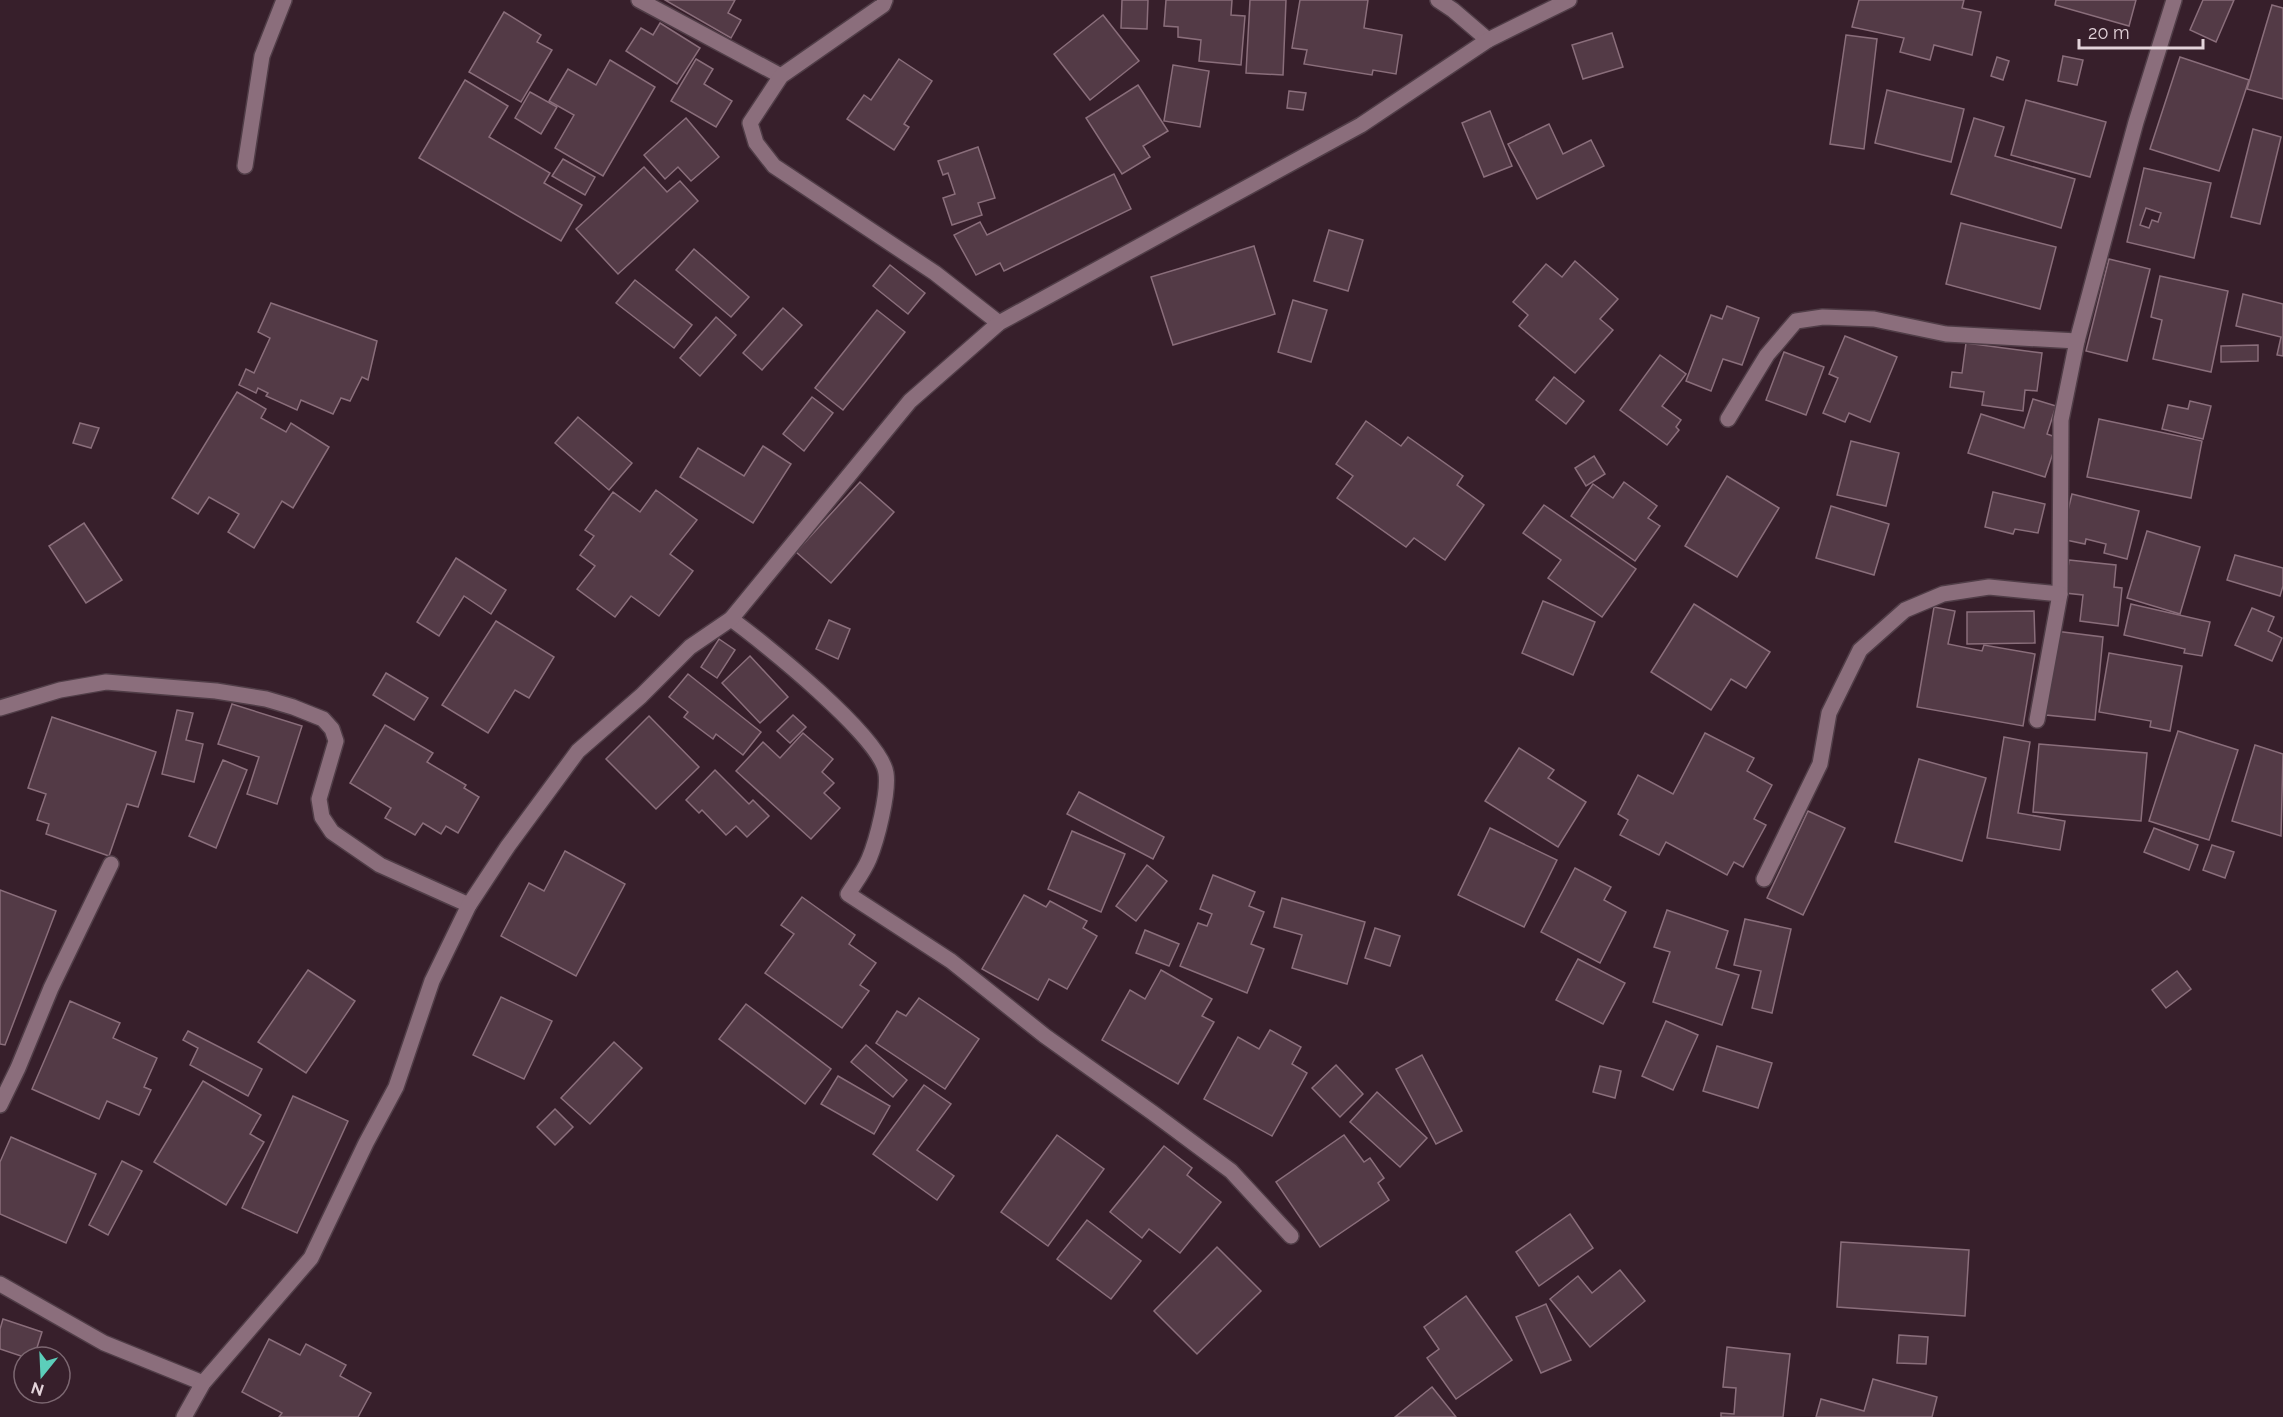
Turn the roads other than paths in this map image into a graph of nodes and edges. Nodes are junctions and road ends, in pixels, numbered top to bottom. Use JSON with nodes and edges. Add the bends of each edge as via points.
{"nodes":[{"id":1,"x":284,"y":0,"type":"edge"},
{"id":2,"x":639,"y":0,"type":"edge"},
{"id":3,"x":885,"y":0,"type":"edge"},
{"id":4,"x":1438,"y":0,"type":"edge"},
{"id":5,"x":1569,"y":0,"type":"edge"},
{"id":6,"x":2174,"y":0,"type":"edge"},
{"id":7,"x":1488,"y":40,"type":"junction"},
{"id":8,"x":781,"y":76,"type":"junction"},
{"id":9,"x":245,"y":166,"type":"dead end"},
{"id":10,"x":999,"y":323,"type":"junction"},
{"id":11,"x":2077,"y":341,"type":"junction"},
{"id":12,"x":1728,"y":419,"type":"dead end"},
{"id":13,"x":2060,"y":594,"type":"junction"},
{"id":14,"x":731,"y":619,"type":"junction"},
{"id":15,"x":0,"y":708,"type":"edge"},
{"id":16,"x":2037,"y":720,"type":"dead end"},
{"id":17,"x":111,"y":864,"type":"dead end"},
{"id":18,"x":1764,"y":879,"type":"dead end"},
{"id":19,"x":469,"y":905,"type":"junction"},
{"id":20,"x":0,"y":1104,"type":"edge"},
{"id":21,"x":1291,"y":1236,"type":"dead end"},
{"id":22,"x":0,"y":1284,"type":"edge"},
{"id":23,"x":203,"y":1383,"type":"junction"},
{"id":24,"x":184,"y":1417,"type":"edge"}],
"edges":[{"from":1,"to":9,"type":"street","via":[[262,56]]},
{"from":2,"to":8,"type":"street"},
{"from":3,"to":8,"type":"street"},
{"from":4,"to":7,"type":"street"},
{"from":5,"to":7,"type":"street"},
{"from":6,"to":11,"type":"street","via":[[2136,122]]},
{"from":7,"to":10,"type":"street","via":[[1361,125]]},
{"from":8,"to":10,"type":"street","via":[[750,123],[756,143],[774,166],[935,273]]},
{"from":10,"to":14,"type":"street","via":[[910,401]]},
{"from":11,"to":12,"type":"street","via":[[1946,334],[1874,320],[1796,321],[1767,356]]},
{"from":11,"to":13,"type":"street","via":[[2061,420]]},
{"from":13,"to":16,"type":"street"},
{"from":13,"to":18,"type":"street","via":[[1989,587],[1943,594],[1905,610],[1860,650],[1829,713],[1820,764]]},
{"from":14,"to":19,"type":"street","via":[[690,647],[578,751]]},
{"from":14,"to":21,"type":"street","via":[[767,646],[850,722],[886,771],[887,794],[870,858],[848,894],[951,961],[1045,1036],[1231,1171]]},
{"from":15,"to":19,"type":"street","via":[[60,690],[106,682],[266,699],[323,719],[336,741],[319,799],[322,817],[332,832],[380,865]]},
{"from":17,"to":20,"type":"street"},
{"from":19,"to":23,"type":"street","via":[[432,981],[396,1087],[311,1258]]},
{"from":22,"to":23,"type":"street","via":[[104,1343]]},
{"from":23,"to":24,"type":"street"}]}
